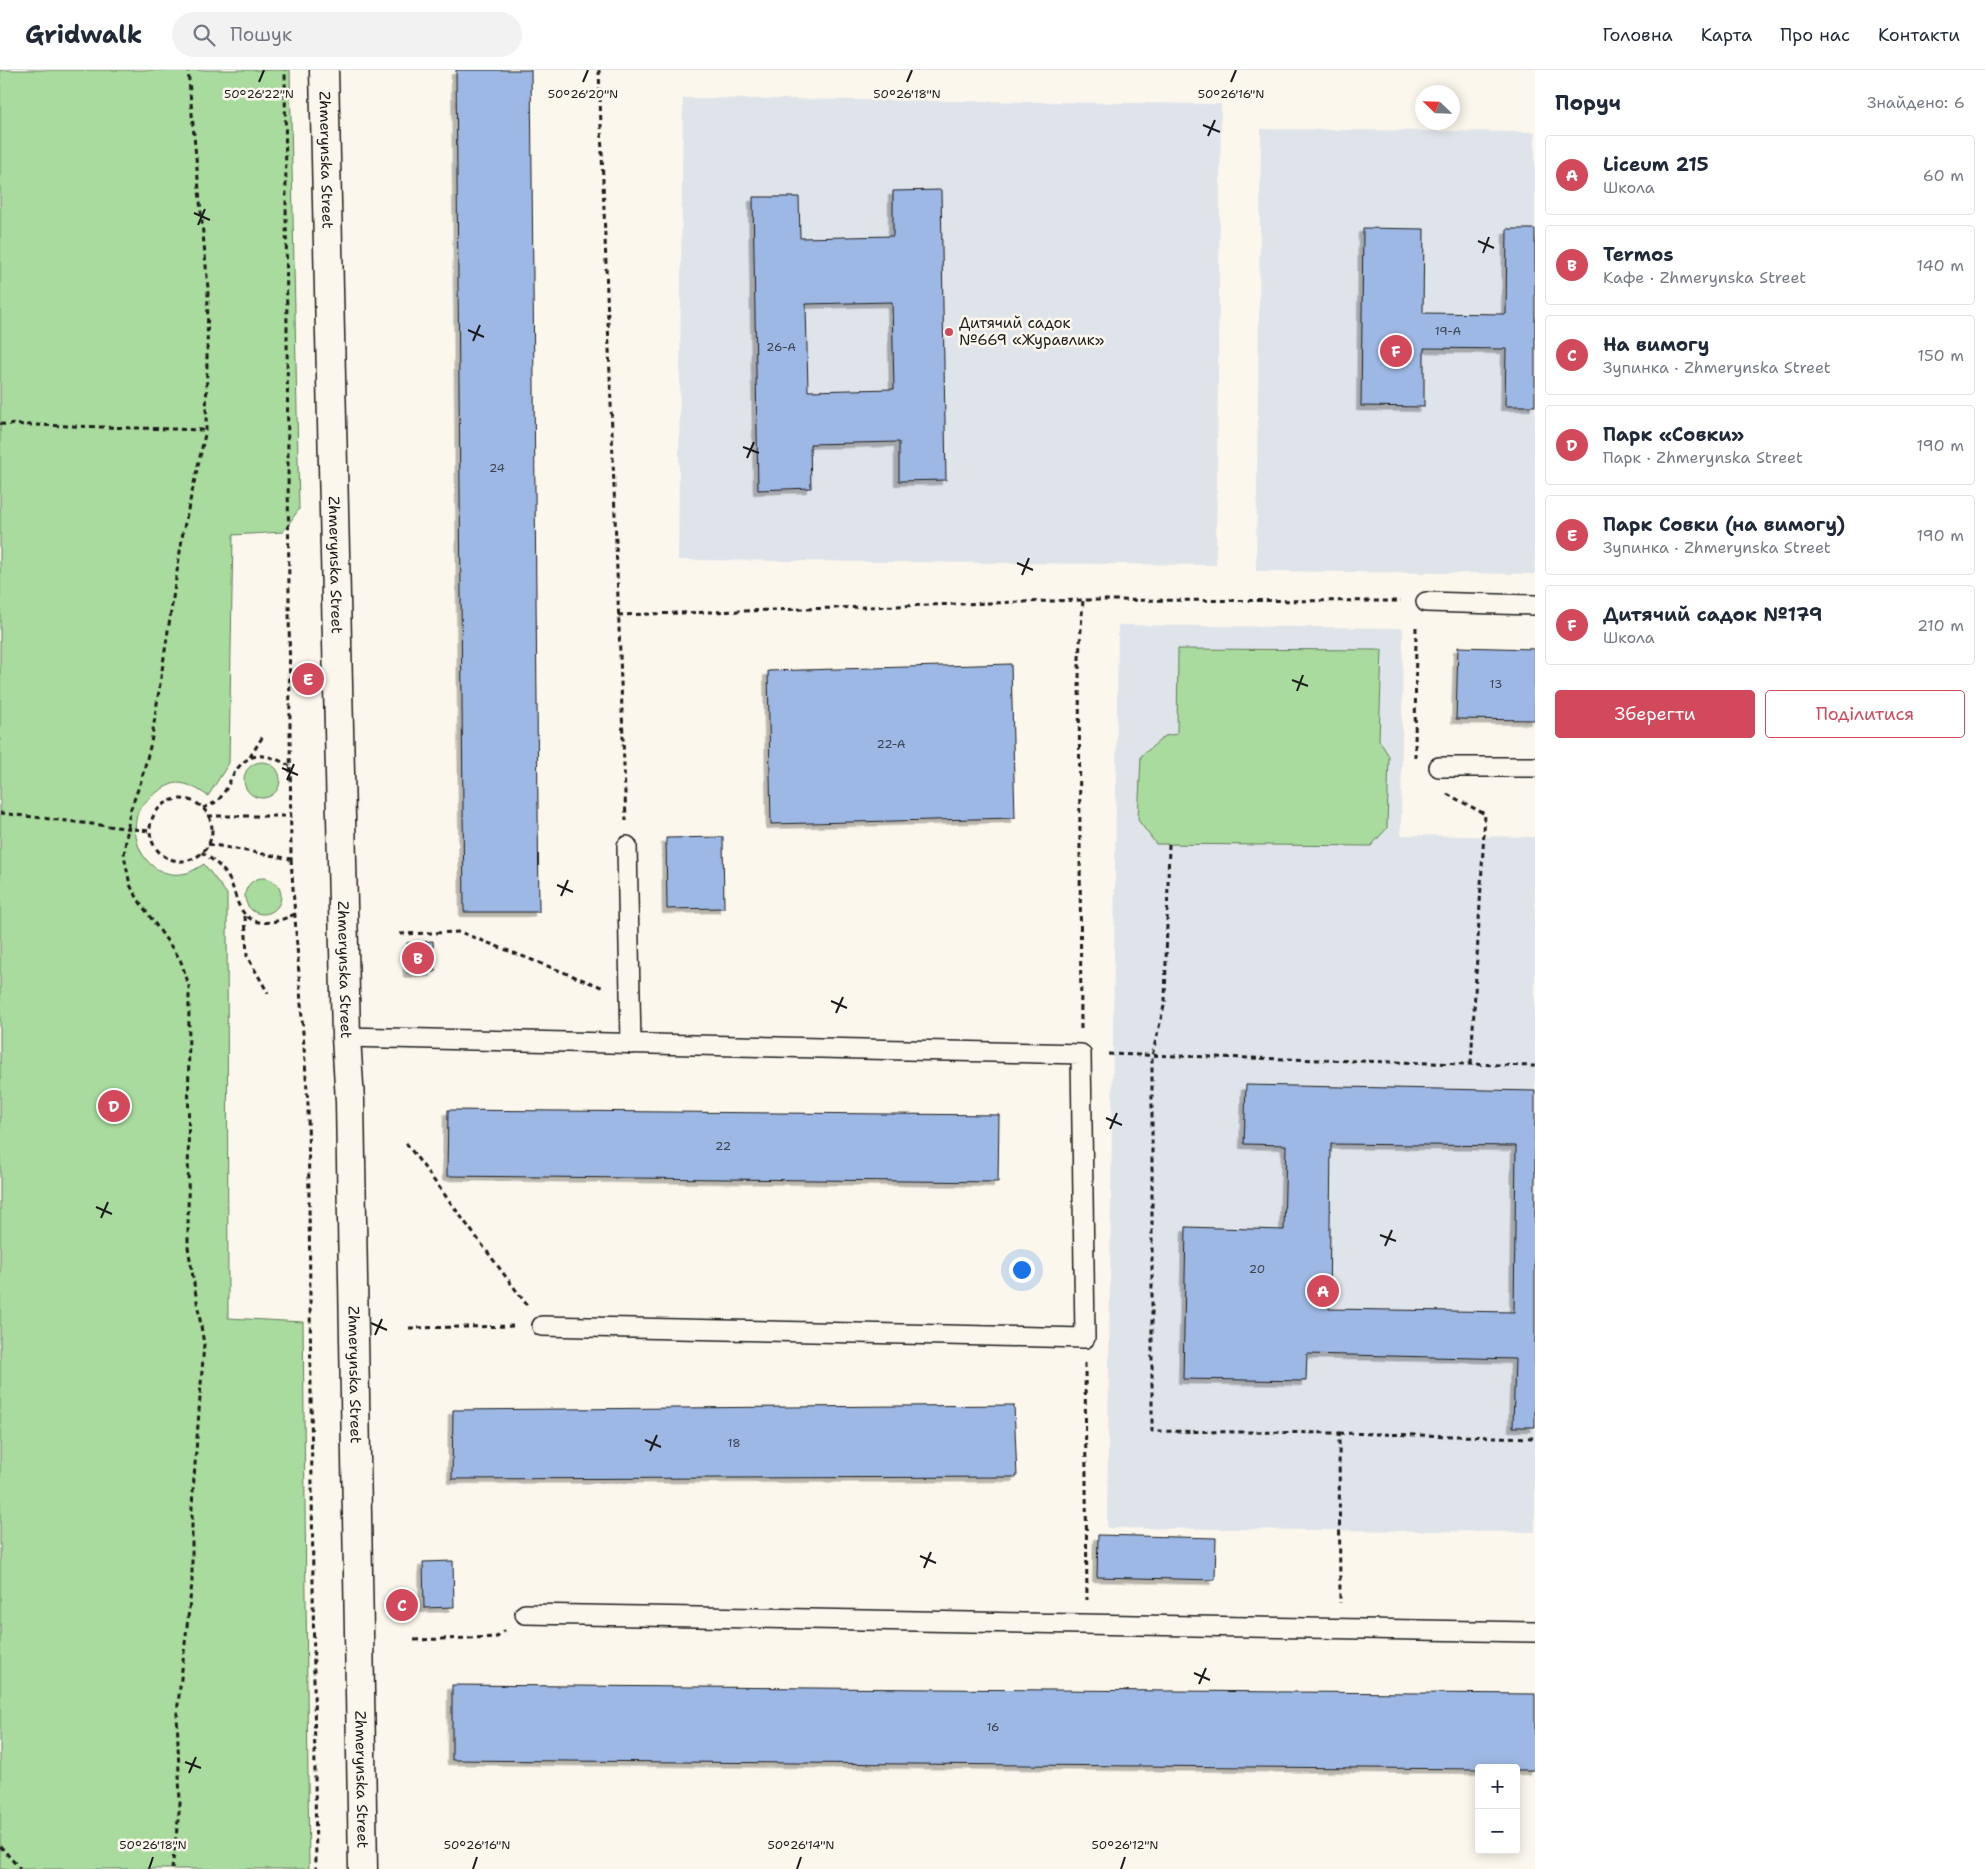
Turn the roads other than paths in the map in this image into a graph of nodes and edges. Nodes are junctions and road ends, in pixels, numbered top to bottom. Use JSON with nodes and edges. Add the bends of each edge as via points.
{"nodes":[{"id":1,"x":324,"y":70,"type":"edge"},
{"id":2,"x":1421,"y":601,"type":"road end"},
{"id":3,"x":1535,"y":604,"type":"edge"},
{"id":4,"x":1439,"y":767,"type":"dead end"},
{"id":5,"x":1535,"y":767,"type":"edge"},
{"id":6,"x":627,"y":846,"type":"road end"},
{"id":7,"x":346,"y":1037,"type":"junction"},
{"id":8,"x":631,"y":1044,"type":"junction"},
{"id":9,"x":542,"y":1326,"type":"road end"},
{"id":10,"x":525,"y":1614,"type":"road end"},
{"id":11,"x":1535,"y":1632,"type":"edge"},
{"id":12,"x":363,"y":1869,"type":"edge"}],
"edges":[{"from":1,"to":7,"type":"main road","name":"Zhmerynska Street"},
{"from":2,"to":3,"type":"lane"},
{"from":4,"to":5,"type":"lane"},
{"from":6,"to":8,"type":"lane"},
{"from":7,"to":8,"type":"lane"},
{"from":7,"to":12,"type":"main road","name":"Zhmerynska Street","via":[[350,1101]]},
{"from":8,"to":9,"type":"lane","via":[[1081,1054],[1085,1338]]},
{"from":10,"to":11,"type":"lane"}]}
